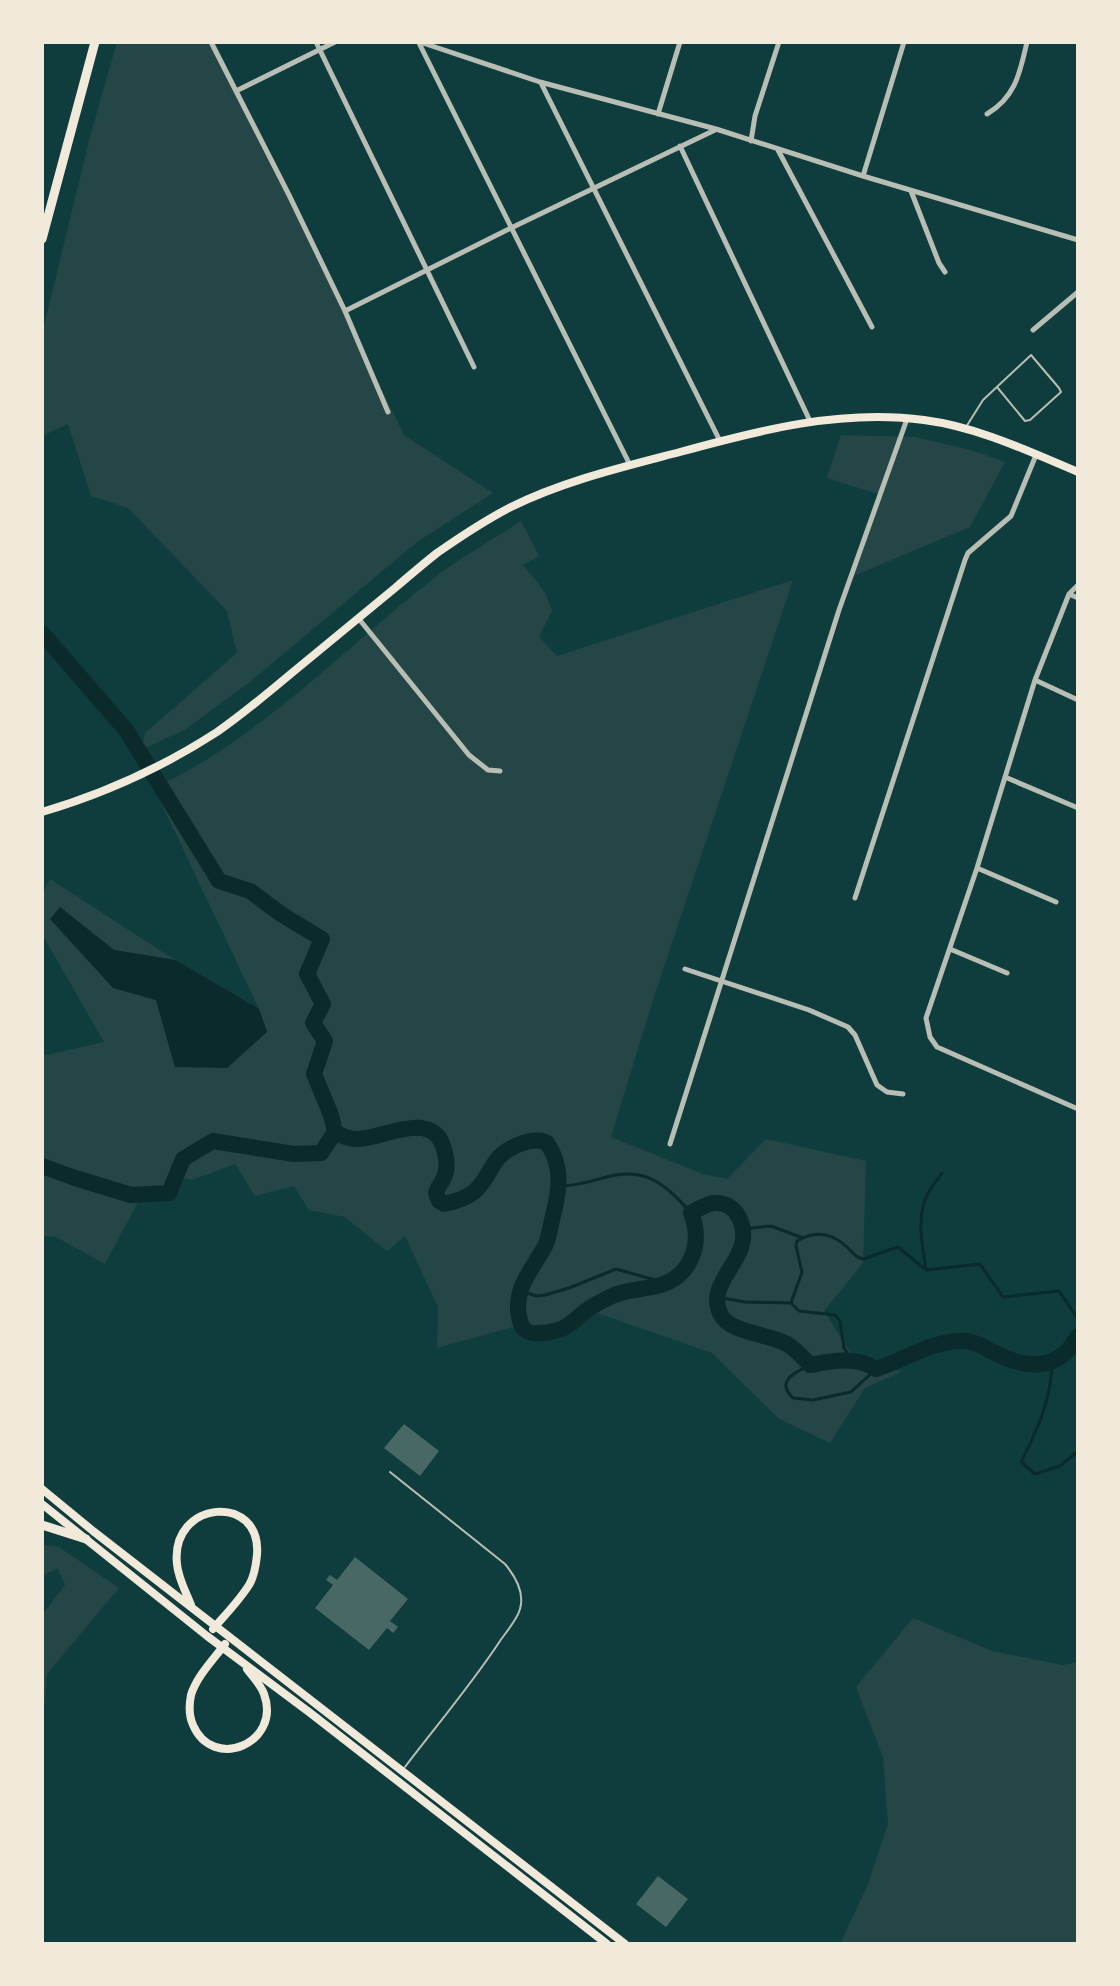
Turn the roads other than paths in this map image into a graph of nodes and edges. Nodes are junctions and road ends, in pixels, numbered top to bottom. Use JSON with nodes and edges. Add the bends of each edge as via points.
{"nodes":[{"id":1,"x":95,"y":42,"type":"edge"},
{"id":2,"x":211,"y":42,"type":"edge"},
{"id":3,"x":316,"y":42,"type":"edge"},
{"id":4,"x":335,"y":42,"type":"edge"},
{"id":5,"x":419,"y":42,"type":"edge"},
{"id":6,"x":680,"y":42,"type":"edge"},
{"id":7,"x":779,"y":42,"type":"edge"},
{"id":8,"x":904,"y":42,"type":"edge"},
{"id":9,"x":1027,"y":42,"type":"edge"},
{"id":10,"x":320,"y":49,"type":"junction"},
{"id":11,"x":540,"y":82,"type":"junction"},
{"id":12,"x":236,"y":91,"type":"junction"},
{"id":13,"x":658,"y":114,"type":"junction"},
{"id":14,"x":987,"y":114,"type":"dead end"},
{"id":15,"x":716,"y":129,"type":"junction"},
{"id":16,"x":751,"y":141,"type":"junction"},
{"id":17,"x":680,"y":146,"type":"junction"},
{"id":18,"x":777,"y":149,"type":"junction"},
{"id":19,"x":863,"y":176,"type":"junction"},
{"id":20,"x":594,"y":188,"type":"junction"},
{"id":21,"x":910,"y":190,"type":"junction"},
{"id":22,"x":511,"y":228,"type":"junction"},
{"id":23,"x":42,"y":239,"type":"edge"},
{"id":24,"x":1078,"y":240,"type":"edge"},
{"id":25,"x":427,"y":270,"type":"junction"},
{"id":26,"x":945,"y":272,"type":"dead end"},
{"id":27,"x":1078,"y":292,"type":"edge"},
{"id":28,"x":345,"y":311,"type":"junction"},
{"id":29,"x":872,"y":327,"type":"dead end"},
{"id":30,"x":1033,"y":330,"type":"dead end"},
{"id":31,"x":474,"y":367,"type":"dead end"},
{"id":32,"x":997,"y":387,"type":"junction"},
{"id":33,"x":388,"y":412,"type":"dead end"},
{"id":34,"x":907,"y":418,"type":"junction"},
{"id":35,"x":810,"y":421,"type":"junction"},
{"id":36,"x":965,"y":428,"type":"junction"},
{"id":37,"x":720,"y":441,"type":"junction"},
{"id":38,"x":1036,"y":454,"type":"junction"},
{"id":39,"x":630,"y":465,"type":"junction"},
{"id":40,"x":1078,"y":472,"type":"edge"},
{"id":41,"x":1078,"y":585,"type":"edge"},
{"id":42,"x":1069,"y":594,"type":"junction"},
{"id":43,"x":1078,"y":598,"type":"edge"},
{"id":44,"x":358,"y":618,"type":"junction"},
{"id":45,"x":1035,"y":680,"type":"junction"},
{"id":46,"x":1078,"y":700,"type":"edge"},
{"id":47,"x":500,"y":771,"type":"dead end"},
{"id":48,"x":1005,"y":777,"type":"junction"},
{"id":49,"x":1078,"y":808,"type":"edge"},
{"id":50,"x":42,"y":812,"type":"edge"},
{"id":51,"x":977,"y":868,"type":"junction"},
{"id":52,"x":855,"y":898,"type":"dead end"},
{"id":53,"x":1056,"y":902,"type":"dead end"},
{"id":54,"x":950,"y":949,"type":"junction"},
{"id":55,"x":685,"y":969,"type":"dead end"},
{"id":56,"x":1007,"y":973,"type":"dead end"},
{"id":57,"x":722,"y":981,"type":"junction"},
{"id":58,"x":903,"y":1094,"type":"dead end"},
{"id":59,"x":1078,"y":1109,"type":"edge"},
{"id":60,"x":670,"y":1144,"type":"dead end"},
{"id":61,"x":390,"y":1472,"type":"dead end"},
{"id":62,"x":42,"y":1489,"type":"edge"},
{"id":63,"x":42,"y":1504,"type":"edge"},
{"id":64,"x":42,"y":1525,"type":"edge"},
{"id":65,"x":86,"y":1539,"type":"junction"},
{"id":66,"x":191,"y":1606,"type":"junction"},
{"id":67,"x":216,"y":1626,"type":"junction"},
{"id":68,"x":207,"y":1636,"type":"junction"},
{"id":69,"x":231,"y":1637,"type":"junction"},
{"id":70,"x":222,"y":1647,"type":"junction"},
{"id":71,"x":242,"y":1662,"type":"junction"},
{"id":72,"x":402,"y":1771,"type":"junction"},
{"id":73,"x":607,"y":1944,"type":"edge"},
{"id":74,"x":625,"y":1944,"type":"edge"}],
"edges":[{"from":1,"to":23,"type":"highway"},
{"from":2,"to":12,"type":"street"},
{"from":3,"to":10,"type":"street"},
{"from":4,"to":10,"type":"street"},
{"from":5,"to":11,"type":"street"},
{"from":5,"to":22,"type":"street"},
{"from":6,"to":13,"type":"street"},
{"from":7,"to":16,"type":"street"},
{"from":8,"to":19,"type":"street"},
{"from":9,"to":14,"type":"street","via":[[1009,96]]},
{"from":10,"to":12,"type":"street"},
{"from":10,"to":25,"type":"street"},
{"from":11,"to":13,"type":"street"},
{"from":11,"to":20,"type":"street"},
{"from":12,"to":28,"type":"street"},
{"from":13,"to":15,"type":"street"},
{"from":15,"to":16,"type":"street"},
{"from":15,"to":17,"type":"street"},
{"from":16,"to":18,"type":"street"},
{"from":17,"to":20,"type":"street"},
{"from":17,"to":35,"type":"street"},
{"from":18,"to":19,"type":"street"},
{"from":18,"to":29,"type":"street"},
{"from":19,"to":21,"type":"street"},
{"from":20,"to":22,"type":"street"},
{"from":20,"to":37,"type":"street"},
{"from":21,"to":24,"type":"street"},
{"from":21,"to":26,"type":"street"},
{"from":22,"to":25,"type":"street"},
{"from":22,"to":39,"type":"street"},
{"from":25,"to":28,"type":"street"},
{"from":25,"to":31,"type":"street"},
{"from":27,"to":30,"type":"street"},
{"from":28,"to":33,"type":"street"},
{"from":32,"to":32,"type":"lane","via":[[1025,421],[1061,392],[1031,355]]},
{"from":32,"to":36,"type":"lane"},
{"from":34,"to":35,"type":"main road"},
{"from":34,"to":36,"type":"main road"},
{"from":34,"to":57,"type":"street","via":[[839,610]]},
{"from":35,"to":37,"type":"main road"},
{"from":36,"to":38,"type":"main road"},
{"from":37,"to":39,"type":"main road"},
{"from":38,"to":40,"type":"main road"},
{"from":38,"to":52,"type":"street","via":[[1011,516],[965,560]]},
{"from":39,"to":44,"type":"main road","via":[[509,508],[435,555]]},
{"from":41,"to":42,"type":"street"},
{"from":42,"to":43,"type":"street"},
{"from":42,"to":45,"type":"street"},
{"from":44,"to":47,"type":"street","via":[[469,755],[488,770]]},
{"from":44,"to":50,"type":"main road","via":[[217,731],[140,775]]},
{"from":45,"to":46,"type":"street"},
{"from":45,"to":48,"type":"street"},
{"from":48,"to":49,"type":"street"},
{"from":48,"to":51,"type":"street"},
{"from":51,"to":53,"type":"street"},
{"from":51,"to":54,"type":"street"},
{"from":54,"to":56,"type":"street"},
{"from":54,"to":59,"type":"street","via":[[926,1018],[933,1042]]},
{"from":55,"to":57,"type":"street"},
{"from":57,"to":58,"type":"street","via":[[848,1027],[877,1085]]},
{"from":57,"to":60,"type":"street"},
{"from":61,"to":72,"type":"lane","via":[[505,1564],[521,1601],[520,1612],[486,1661]]},
{"from":62,"to":66,"type":"main road"},
{"from":63,"to":65,"type":"main road"},
{"from":64,"to":65,"type":"highway"},
{"from":65,"to":68,"type":"main road"},
{"from":66,"to":67,"type":"main road"},
{"from":66,"to":67,"type":"main road","via":[[177,1567],[185,1528],[212,1512],[239,1515],[255,1536],[256,1565],[250,1584]]},
{"from":67,"to":68,"type":"main road"},
{"from":67,"to":69,"type":"main road"},
{"from":68,"to":70,"type":"main road"},
{"from":69,"to":70,"type":"main road"},
{"from":69,"to":72,"type":"main road"},
{"from":70,"to":71,"type":"main road"},
{"from":70,"to":71,"type":"main road","via":[[199,1677],[190,1707],[195,1730],[217,1748],[248,1744],[265,1722],[265,1696]]},
{"from":71,"to":73,"type":"main road"},
{"from":72,"to":74,"type":"main road"}]}
